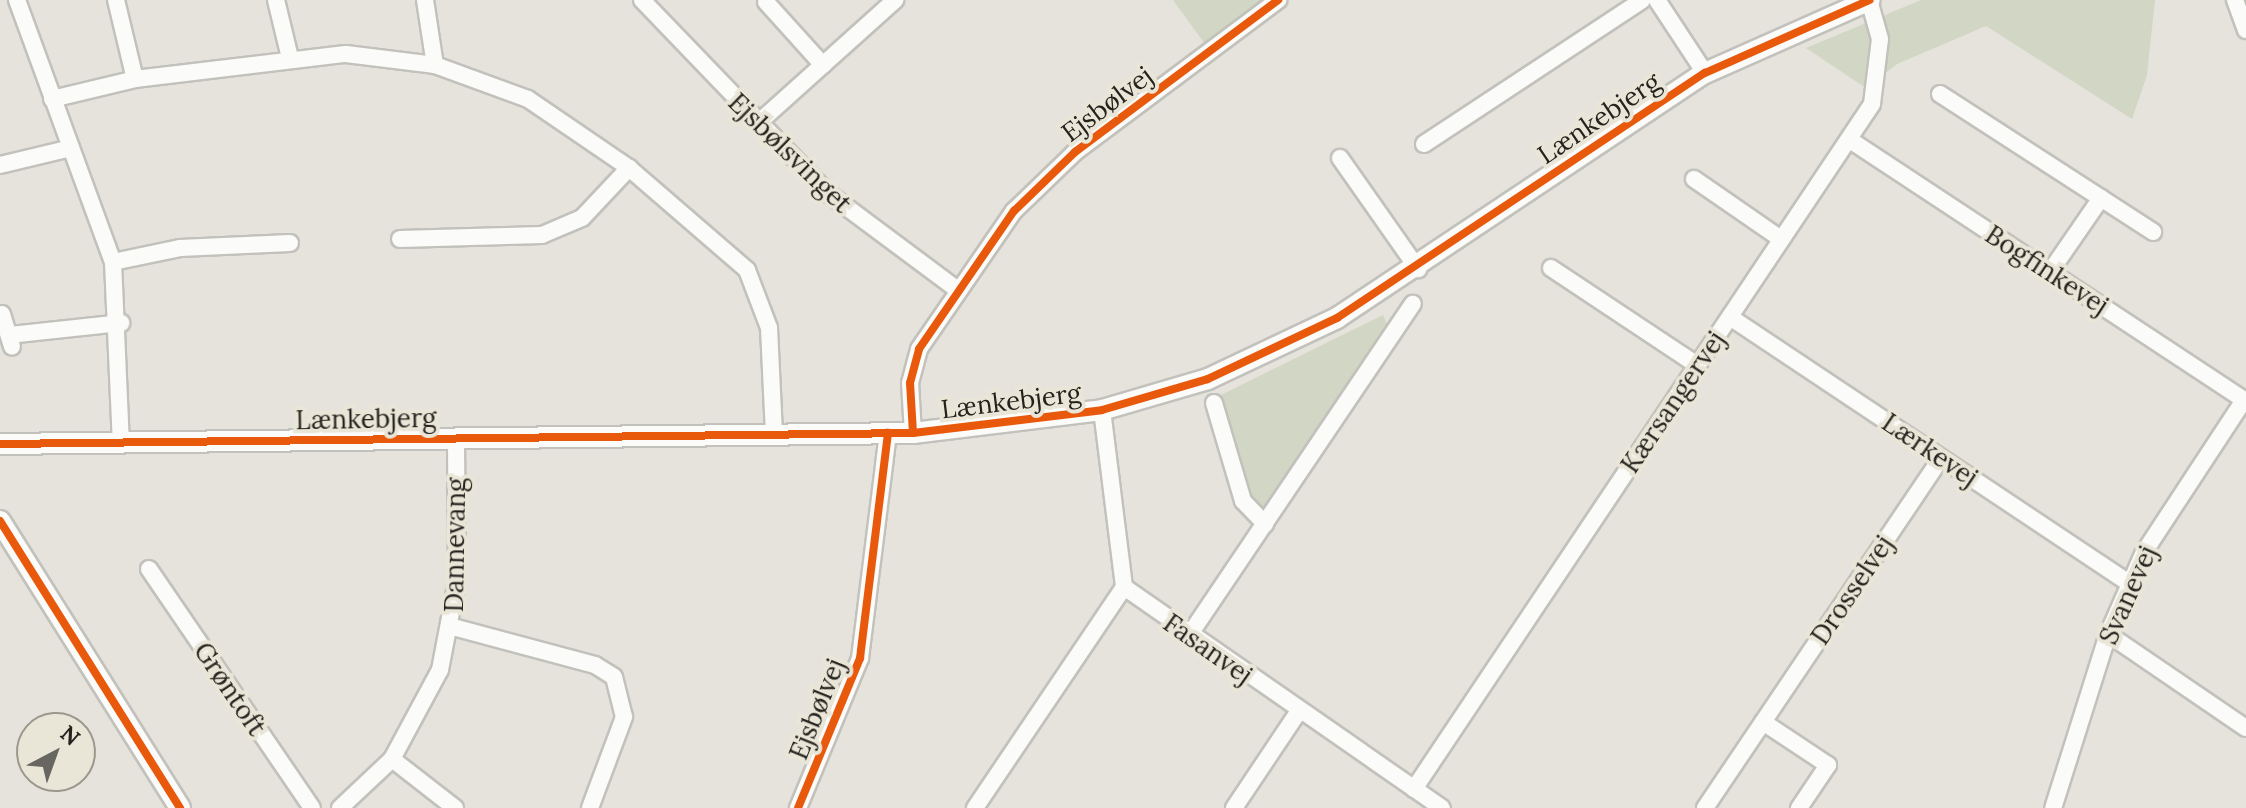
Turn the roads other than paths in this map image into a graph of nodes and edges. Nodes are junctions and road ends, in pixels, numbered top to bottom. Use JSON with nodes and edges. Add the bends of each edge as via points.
{"nodes":[{"id":1,"x":17,"y":0,"type":"edge"},
{"id":2,"x":116,"y":0,"type":"edge"},
{"id":3,"x":276,"y":0,"type":"edge"},
{"id":4,"x":425,"y":0,"type":"edge"},
{"id":5,"x":642,"y":0,"type":"edge"},
{"id":6,"x":895,"y":0,"type":"edge"},
{"id":7,"x":1278,"y":0,"type":"edge"},
{"id":8,"x":1642,"y":0,"type":"edge"},
{"id":9,"x":1870,"y":0,"type":"edge"},
{"id":10,"x":2235,"y":0,"type":"edge"},
{"id":11,"x":766,"y":2,"type":"dead end"},
{"id":12,"x":1664,"y":3,"type":"edge"},
{"id":13,"x":2246,"y":30,"type":"edge"},
{"id":14,"x":290,"y":58,"type":"junction"},
{"id":15,"x":435,"y":65,"type":"junction"},
{"id":16,"x":823,"y":65,"type":"junction"},
{"id":17,"x":1705,"y":73,"type":"junction"},
{"id":18,"x":135,"y":79,"type":"junction"},
{"id":19,"x":1940,"y":94,"type":"dead end"},
{"id":20,"x":52,"y":99,"type":"junction"},
{"id":21,"x":757,"y":124,"type":"junction"},
{"id":22,"x":1850,"y":140,"type":"junction"},
{"id":23,"x":1424,"y":144,"type":"dead end"},
{"id":24,"x":71,"y":148,"type":"junction"},
{"id":25,"x":1340,"y":158,"type":"dead end"},
{"id":26,"x":0,"y":165,"type":"edge"},
{"id":27,"x":629,"y":168,"type":"junction"},
{"id":28,"x":1694,"y":179,"type":"dead end"},
{"id":29,"x":2101,"y":198,"type":"junction"},
{"id":30,"x":2153,"y":232,"type":"dead end"},
{"id":31,"x":400,"y":239,"type":"dead end"},
{"id":32,"x":1781,"y":239,"type":"junction"},
{"id":33,"x":290,"y":243,"type":"dead end"},
{"id":34,"x":113,"y":262,"type":"junction"},
{"id":35,"x":1551,"y":268,"type":"dead end"},
{"id":36,"x":1418,"y":269,"type":"junction"},
{"id":37,"x":2050,"y":272,"type":"junction"},
{"id":38,"x":955,"y":288,"type":"junction"},
{"id":39,"x":1413,"y":304,"type":"dead end"},
{"id":40,"x":2,"y":314,"type":"dead end"},
{"id":41,"x":1730,"y":317,"type":"junction"},
{"id":42,"x":121,"y":323,"type":"junction"},
{"id":43,"x":1697,"y":365,"type":"junction"},
{"id":44,"x":2244,"y":400,"type":"joint"},
{"id":45,"x":1214,"y":403,"type":"dead end"},
{"id":46,"x":1102,"y":410,"type":"junction"},
{"id":47,"x":774,"y":433,"type":"junction"},
{"id":48,"x":888,"y":433,"type":"junction"},
{"id":49,"x":913,"y":433,"type":"junction"},
{"id":50,"x":456,"y":438,"type":"junction"},
{"id":51,"x":121,"y":443,"type":"junction"},
{"id":52,"x":0,"y":444,"type":"edge"},
{"id":53,"x":1941,"y":458,"type":"junction"},
{"id":54,"x":0,"y":521,"type":"edge"},
{"id":55,"x":1265,"y":524,"type":"junction"},
{"id":56,"x":149,"y":569,"type":"dead end"},
{"id":57,"x":2129,"y":583,"type":"junction"},
{"id":58,"x":1124,"y":587,"type":"junction"},
{"id":59,"x":453,"y":627,"type":"junction"},
{"id":60,"x":2108,"y":634,"type":"junction"},
{"id":61,"x":1188,"y":637,"type":"junction"},
{"id":62,"x":1299,"y":711,"type":"junction"},
{"id":63,"x":1763,"y":722,"type":"junction"},
{"id":64,"x":2246,"y":728,"type":"edge"},
{"id":65,"x":392,"y":759,"type":"junction"},
{"id":66,"x":1414,"y":789,"type":"junction"},
{"id":67,"x":180,"y":808,"type":"edge"},
{"id":68,"x":312,"y":808,"type":"edge"},
{"id":69,"x":340,"y":808,"type":"edge"},
{"id":70,"x":455,"y":808,"type":"edge"},
{"id":71,"x":590,"y":808,"type":"edge"},
{"id":72,"x":798,"y":808,"type":"edge"},
{"id":73,"x":975,"y":808,"type":"edge"},
{"id":74,"x":1234,"y":808,"type":"edge"},
{"id":75,"x":1442,"y":808,"type":"edge"},
{"id":76,"x":1705,"y":808,"type":"edge"},
{"id":77,"x":1799,"y":808,"type":"edge"},
{"id":78,"x":2053,"y":808,"type":"edge"}],
"edges":[{"from":1,"to":20,"type":"street"},
{"from":2,"to":18,"type":"street"},
{"from":3,"to":14,"type":"street"},
{"from":4,"to":15,"type":"street"},
{"from":5,"to":21,"type":"street","name":"Ejsbølsvinget"},
{"from":6,"to":16,"type":"street"},
{"from":7,"to":38,"type":"street","name":"Ejsbølvej","via":[[1075,152],[1014,211]]},
{"from":8,"to":23,"type":"street"},
{"from":9,"to":17,"type":"street","name":"Lænkebjerg"},
{"from":9,"to":22,"type":"street","name":"Kærsangervej","via":[[1881,73]]},
{"from":10,"to":13,"type":"street"},
{"from":11,"to":16,"type":"street"},
{"from":12,"to":17,"type":"street"},
{"from":14,"to":15,"type":"street","via":[[387,56]]},
{"from":14,"to":18,"type":"street"},
{"from":15,"to":27,"type":"street","via":[[528,99]]},
{"from":16,"to":21,"type":"street"},
{"from":17,"to":36,"type":"street","name":"Lænkebjerg"},
{"from":18,"to":20,"type":"street"},
{"from":19,"to":29,"type":"street"},
{"from":20,"to":24,"type":"street"},
{"from":21,"to":38,"type":"street","name":"Ejsbølsvinget","via":[[829,194]]},
{"from":22,"to":32,"type":"street","name":"Kærsangervej"},
{"from":22,"to":37,"type":"street","name":"Bogfinkevej"},
{"from":24,"to":26,"type":"street"},
{"from":24,"to":34,"type":"street"},
{"from":25,"to":36,"type":"street"},
{"from":27,"to":31,"type":"street","via":[[582,218],[542,235]]},
{"from":27,"to":47,"type":"street","via":[[732,252],[760,293]]},
{"from":28,"to":32,"type":"street"},
{"from":29,"to":30,"type":"street"},
{"from":29,"to":37,"type":"street"},
{"from":32,"to":41,"type":"street","name":"Kærsangervej"},
{"from":33,"to":34,"type":"street","via":[[180,248]]},
{"from":34,"to":42,"type":"street"},
{"from":35,"to":43,"type":"street"},
{"from":36,"to":46,"type":"street","name":"Lænkebjerg","via":[[1208,379]]},
{"from":37,"to":44,"type":"street","name":"Bogfinkevej"},
{"from":38,"to":49,"type":"street","name":"Ejsbølvej","via":[[919,349],[910,383]]},
{"from":39,"to":55,"type":"street"},
{"from":40,"to":42,"type":"street","via":[[10,341]]},
{"from":41,"to":43,"type":"street","name":"Kærsangervej"},
{"from":41,"to":53,"type":"street","name":"Lærkevej"},
{"from":42,"to":51,"type":"street"},
{"from":43,"to":66,"type":"street","name":"Kærsangervej"},
{"from":44,"to":57,"type":"street","name":"Svanevej"},
{"from":45,"to":55,"type":"street","via":[[1243,501]]},
{"from":46,"to":49,"type":"street","name":"Lænkebjerg"},
{"from":46,"to":58,"type":"street"},
{"from":47,"to":48,"type":"street","name":"Lænkebjerg"},
{"from":47,"to":50,"type":"street","name":"Lænkebjerg"},
{"from":48,"to":49,"type":"street","name":"Lænkebjerg"},
{"from":48,"to":72,"type":"street","name":"Ejsbølvej","via":[[860,658]]},
{"from":50,"to":51,"type":"street","name":"Lænkebjerg"},
{"from":50,"to":59,"type":"street","name":"Dannevang"},
{"from":51,"to":52,"type":"street","name":"Lænkebjerg"},
{"from":53,"to":57,"type":"street","name":"Lærkevej"},
{"from":53,"to":63,"type":"street","name":"Drosselvej"},
{"from":54,"to":67,"type":"street"},
{"from":55,"to":61,"type":"street"},
{"from":56,"to":68,"type":"street","name":"Grøntoft"},
{"from":57,"to":60,"type":"street","name":"Svanevej"},
{"from":58,"to":61,"type":"street","name":"Fasanvej"},
{"from":58,"to":73,"type":"street"},
{"from":59,"to":65,"type":"street","name":"Dannevang","via":[[424,709]]},
{"from":59,"to":71,"type":"street","via":[[595,665],[614,677],[624,717]]},
{"from":60,"to":64,"type":"street"},
{"from":60,"to":78,"type":"street","name":"Svanevej"},
{"from":61,"to":62,"type":"street","name":"Fasanvej"},
{"from":62,"to":66,"type":"street","name":"Fasanvej"},
{"from":62,"to":74,"type":"street"},
{"from":63,"to":76,"type":"street","name":"Drosselvej"},
{"from":63,"to":77,"type":"street","via":[[1828,765]]},
{"from":65,"to":69,"type":"street","name":"Dannevang"},
{"from":65,"to":70,"type":"street"},
{"from":66,"to":75,"type":"street","name":"Fasanvej"}]}
